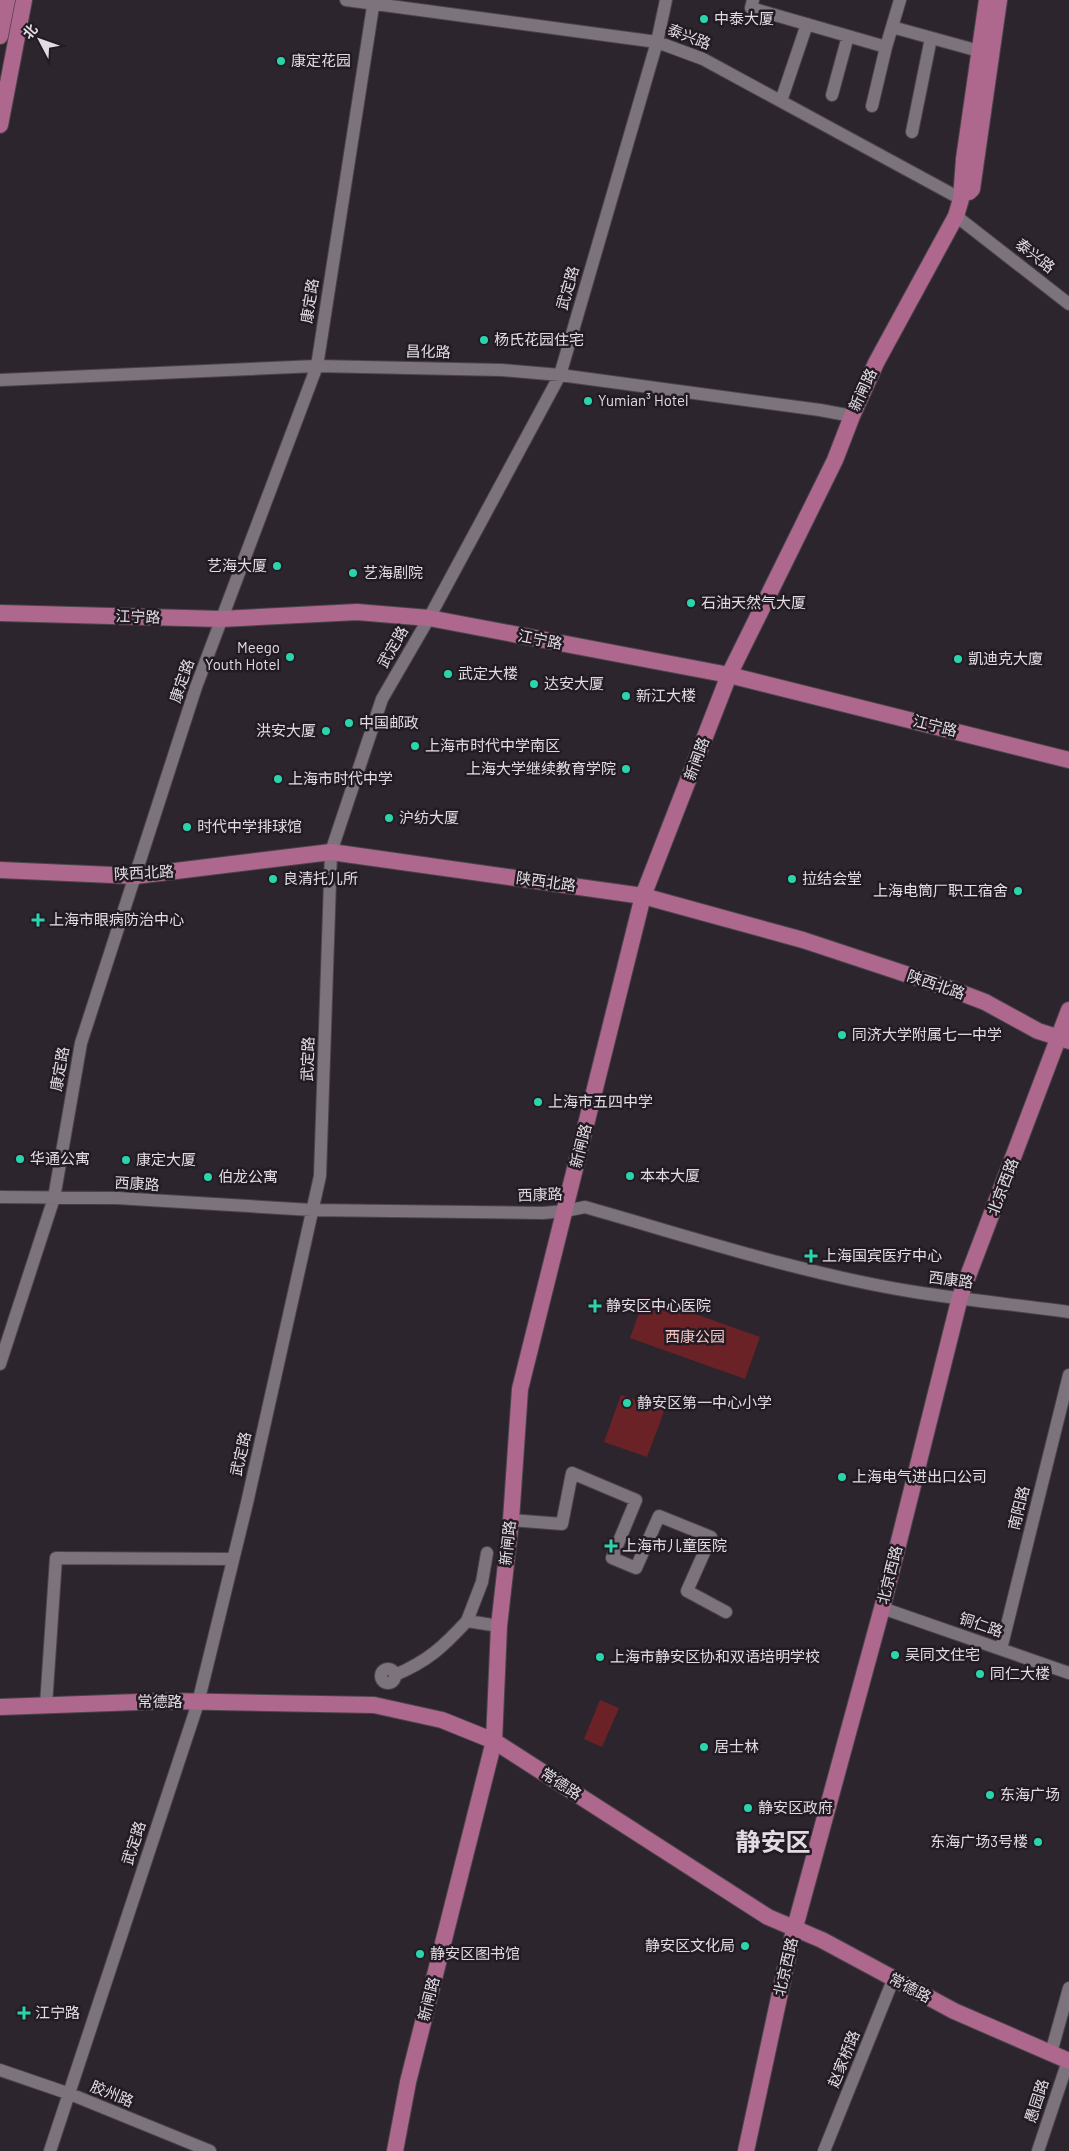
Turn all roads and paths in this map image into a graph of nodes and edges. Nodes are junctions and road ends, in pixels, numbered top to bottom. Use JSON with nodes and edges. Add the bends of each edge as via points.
{"nodes":[{"id":1,"x":7,"y":0,"type":"edge"},
{"id":2,"x":24,"y":0,"type":"edge"},
{"id":3,"x":346,"y":0,"type":"edge"},
{"id":4,"x":666,"y":0,"type":"edge"},
{"id":5,"x":753,"y":0,"type":"edge"},
{"id":6,"x":900,"y":0,"type":"edge"},
{"id":7,"x":987,"y":0,"type":"edge"},
{"id":8,"x":999,"y":0,"type":"edge"},
{"id":9,"x":374,"y":2,"type":"edge"},
{"id":10,"x":808,"y":24,"type":"junction"},
{"id":11,"x":892,"y":27,"type":"junction"},
{"id":12,"x":0,"y":36,"type":"edge"},
{"id":13,"x":848,"y":36,"type":"junction"},
{"id":14,"x":931,"y":38,"type":"junction"},
{"id":15,"x":657,"y":42,"type":"junction"},
{"id":16,"x":886,"y":47,"type":"junction"},
{"id":17,"x":980,"y":51,"type":"junction"},
{"id":18,"x":832,"y":94,"type":"dead end"},
{"id":19,"x":781,"y":101,"type":"junction"},
{"id":20,"x":872,"y":106,"type":"dead end"},
{"id":21,"x":0,"y":125,"type":"edge"},
{"id":22,"x":912,"y":132,"type":"dead end"},
{"id":23,"x":961,"y":199,"type":"junction"},
{"id":24,"x":956,"y":216,"type":"junction"},
{"id":25,"x":1069,"y":304,"type":"edge"},
{"id":26,"x":317,"y":366,"type":"junction"},
{"id":27,"x":560,"y":375,"type":"junction"},
{"id":28,"x":0,"y":380,"type":"edge"},
{"id":29,"x":852,"y":416,"type":"junction"},
{"id":30,"x":0,"y":613,"type":"edge"},
{"id":31,"x":429,"y":618,"type":"junction"},
{"id":32,"x":221,"y":619,"type":"junction"},
{"id":33,"x":729,"y":675,"type":"junction"},
{"id":34,"x":1069,"y":760,"type":"edge"},
{"id":35,"x":331,"y":852,"type":"junction"},
{"id":36,"x":0,"y":870,"type":"edge"},
{"id":37,"x":135,"y":876,"type":"junction"},
{"id":38,"x":643,"y":896,"type":"junction"},
{"id":39,"x":1069,"y":1010,"type":"edge"},
{"id":40,"x":1064,"y":1040,"type":"edge"},
{"id":41,"x":0,"y":1198,"type":"edge"},
{"id":42,"x":54,"y":1198,"type":"junction"},
{"id":43,"x":312,"y":1210,"type":"junction"},
{"id":44,"x":565,"y":1211,"type":"junction"},
{"id":45,"x":960,"y":1297,"type":"junction"},
{"id":46,"x":1069,"y":1312,"type":"edge"},
{"id":47,"x":0,"y":1364,"type":"edge"},
{"id":48,"x":1069,"y":1375,"type":"edge"},
{"id":49,"x":511,"y":1520,"type":"junction"},
{"id":50,"x":487,"y":1553,"type":"dead end"},
{"id":51,"x":233,"y":1559,"type":"junction"},
{"id":52,"x":882,"y":1608,"type":"junction"},
{"id":53,"x":726,"y":1612,"type":"dead end"},
{"id":54,"x":467,"y":1621,"type":"junction"},
{"id":55,"x":499,"y":1626,"type":"junction"},
{"id":56,"x":1001,"y":1649,"type":"junction"},
{"id":57,"x":1069,"y":1673,"type":"edge"},
{"id":58,"x":394,"y":1675,"type":"dead end"},
{"id":59,"x":198,"y":1703,"type":"junction"},
{"id":60,"x":46,"y":1704,"type":"dead end"},
{"id":61,"x":0,"y":1706,"type":"edge"},
{"id":62,"x":494,"y":1741,"type":"junction"},
{"id":63,"x":795,"y":1928,"type":"junction"},
{"id":64,"x":893,"y":1980,"type":"junction"},
{"id":65,"x":1069,"y":1988,"type":"edge"},
{"id":66,"x":1051,"y":2053,"type":"junction"},
{"id":67,"x":1068,"y":2061,"type":"edge"},
{"id":68,"x":0,"y":2070,"type":"edge"},
{"id":69,"x":70,"y":2094,"type":"junction"},
{"id":70,"x":50,"y":2151,"type":"edge"},
{"id":71,"x":210,"y":2151,"type":"edge"},
{"id":72,"x":395,"y":2151,"type":"edge"},
{"id":73,"x":746,"y":2151,"type":"edge"},
{"id":74,"x":824,"y":2151,"type":"edge"},
{"id":75,"x":1038,"y":2151,"type":"edge"}],
"edges":[{"from":1,"to":12,"type":"main road"},
{"from":2,"to":21,"type":"main road"},
{"from":3,"to":9,"type":"street","name":"泰兴路"},
{"from":4,"to":15,"type":"street","name":"武定路"},
{"from":5,"to":10,"type":"street","via":[[751,8]]},
{"from":6,"to":11,"type":"street"},
{"from":7,"to":17,"type":"main road","name":"新闸路"},
{"from":8,"to":23,"type":"main road","name":"新闸路","via":[[972,189]]},
{"from":9,"to":15,"type":"street","name":"泰兴路"},
{"from":9,"to":26,"type":"street","name":"康定路"},
{"from":10,"to":13,"type":"street"},
{"from":10,"to":19,"type":"street"},
{"from":11,"to":14,"type":"street"},
{"from":11,"to":16,"type":"street"},
{"from":13,"to":16,"type":"street"},
{"from":13,"to":18,"type":"street"},
{"from":14,"to":17,"type":"street"},
{"from":14,"to":22,"type":"street"},
{"from":15,"to":19,"type":"street","name":"泰兴路","via":[[703,59]]},
{"from":15,"to":27,"type":"street","name":"武定路"},
{"from":16,"to":20,"type":"street"},
{"from":17,"to":23,"type":"main road","name":"新闸路"},
{"from":19,"to":23,"type":"street","name":"泰兴路"},
{"from":23,"to":24,"type":"main road","name":"新闸路"},
{"from":24,"to":25,"type":"street","name":"泰兴路"},
{"from":24,"to":29,"type":"main road","name":"新闸路","via":[[876,363]]},
{"from":26,"to":27,"type":"street","name":"昌化路","via":[[502,370]]},
{"from":26,"to":28,"type":"street","name":"昌化路"},
{"from":26,"to":32,"type":"street","name":"康定路"},
{"from":27,"to":29,"type":"street","name":"昌化路"},
{"from":27,"to":31,"type":"street","name":"武定路"},
{"from":29,"to":33,"type":"main road","name":"新闸路","via":[[831,469]]},
{"from":30,"to":32,"type":"main road","name":"江宁路"},
{"from":31,"to":32,"type":"main road","name":"江宁路","via":[[357,612]]},
{"from":31,"to":33,"type":"main road","name":"江宁路"},
{"from":31,"to":35,"type":"street","name":"武定路","via":[[377,709]]},
{"from":32,"to":37,"type":"street","name":"康定路"},
{"from":33,"to":34,"type":"main road","name":"江宁路"},
{"from":33,"to":38,"type":"main road","name":"新闸路"},
{"from":35,"to":37,"type":"main road","name":"陕西北路"},
{"from":35,"to":38,"type":"main road","name":"陕西北路"},
{"from":35,"to":43,"type":"street","name":"武定路","via":[[320,1176]]},
{"from":36,"to":37,"type":"main road","name":"陕西北路"},
{"from":37,"to":42,"type":"street","name":"康定路","via":[[81,1043]]},
{"from":38,"to":40,"type":"main road","name":"陕西北路","via":[[803,940],[951,989],[986,1002],[1038,1031]]},
{"from":38,"to":44,"type":"main road","name":"新闸路"},
{"from":39,"to":40,"type":"main road","name":"北京西路"},
{"from":40,"to":45,"type":"main road","name":"北京西路"},
{"from":41,"to":42,"type":"street","name":"西康路"},
{"from":42,"to":43,"type":"street","name":"西康路","via":[[117,1198]]},
{"from":42,"to":47,"type":"street","name":"康定路"},
{"from":43,"to":44,"type":"street","name":"西康路"},
{"from":43,"to":51,"type":"street","name":"武定路"},
{"from":44,"to":45,"type":"street","name":"西康路","via":[[585,1207],[779,1262],[915,1292]]},
{"from":44,"to":49,"type":"main road","name":"新闸路","via":[[520,1389]]},
{"from":45,"to":46,"type":"street","name":"西康路"},
{"from":45,"to":52,"type":"main road","name":"北京西路"},
{"from":48,"to":56,"type":"street","name":"南阳路"},
{"from":49,"to":53,"type":"street","via":[[562,1524],[572,1473],[636,1500],[612,1558],[636,1568],[659,1516],[711,1537],[688,1591]]},
{"from":49,"to":55,"type":"main road","name":"新闸路"},
{"from":50,"to":54,"type":"street","via":[[482,1582]]},
{"from":51,"to":59,"type":"street","name":"武定路"},
{"from":51,"to":60,"type":"street","via":[[56,1558]]},
{"from":52,"to":56,"type":"street","name":"铜仁路"},
{"from":52,"to":63,"type":"main road","name":"北京西路"},
{"from":54,"to":55,"type":"street"},
{"from":54,"to":58,"type":"street","via":[[440,1650]]},
{"from":55,"to":62,"type":"main road","name":"新闸路"},
{"from":56,"to":57,"type":"street","name":"铜仁路"},
{"from":59,"to":61,"type":"main road","name":"常德路"},
{"from":59,"to":62,"type":"main road","name":"常德路","via":[[374,1705],[442,1720]]},
{"from":59,"to":69,"type":"street","name":"武定路"},
{"from":62,"to":63,"type":"main road","name":"常德路","via":[[768,1917]]},
{"from":62,"to":72,"type":"main road","name":"新闸路","via":[[408,2082]]},
{"from":63,"to":64,"type":"main road","name":"常德路"},
{"from":63,"to":73,"type":"main road","name":"北京西路"},
{"from":64,"to":66,"type":"main road","name":"常德路","via":[[960,2014]]},
{"from":64,"to":74,"type":"street","name":"赵家桥路"},
{"from":65,"to":66,"type":"street"},
{"from":66,"to":67,"type":"main road","name":"常德路"},
{"from":67,"to":75,"type":"street","name":"愚园路"},
{"from":68,"to":69,"type":"street","name":"胶州路"},
{"from":69,"to":70,"type":"street","name":"武定路"},
{"from":69,"to":71,"type":"street","name":"胶州路"}]}
